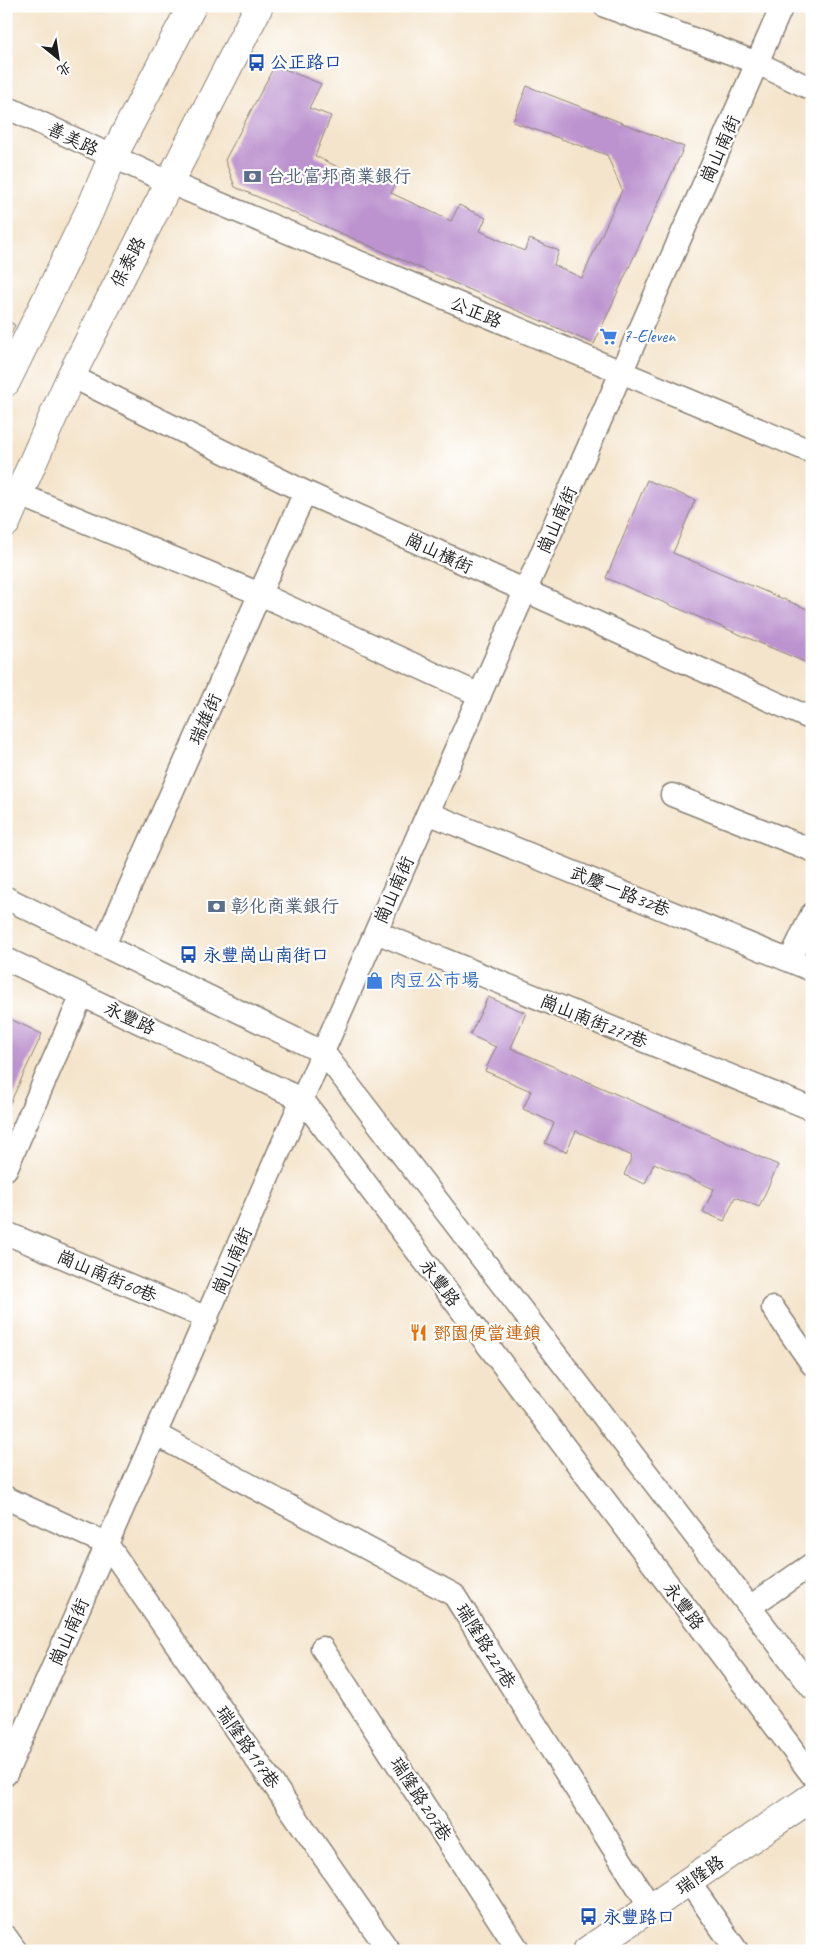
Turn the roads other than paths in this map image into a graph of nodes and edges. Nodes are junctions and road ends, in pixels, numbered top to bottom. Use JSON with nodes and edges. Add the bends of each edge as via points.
{"nodes":[{"id":1,"x":192,"y":6,"type":"edge"},
{"id":2,"x":259,"y":6,"type":"edge"},
{"id":3,"x":605,"y":6,"type":"edge"},
{"id":4,"x":782,"y":6,"type":"edge"},
{"id":5,"x":757,"y":64,"type":"junction"},
{"id":6,"x":812,"y":89,"type":"edge"},
{"id":7,"x":6,"y":107,"type":"edge"},
{"id":8,"x":112,"y":158,"type":"junction"},
{"id":9,"x":140,"y":170,"type":"joint"},
{"id":10,"x":168,"y":182,"type":"junction"},
{"id":11,"x":621,"y":373,"type":"junction"},
{"id":12,"x":70,"y":376,"type":"junction"},
{"id":13,"x":6,"y":382,"type":"edge"},
{"id":14,"x":812,"y":452,"type":"edge"},
{"id":15,"x":305,"y":492,"type":"junction"},
{"id":16,"x":12,"y":493,"type":"edge"},
{"id":17,"x":6,"y":523,"type":"edge"},
{"id":18,"x":525,"y":593,"type":"junction"},
{"id":19,"x":260,"y":594,"type":"junction"},
{"id":20,"x":480,"y":695,"type":"junction"},
{"id":21,"x":812,"y":719,"type":"edge"},
{"id":22,"x":672,"y":794,"type":"dead end"},
{"id":23,"x":428,"y":813,"type":"junction"},
{"id":24,"x":812,"y":850,"type":"edge"},
{"id":25,"x":6,"y":898,"type":"edge"},
{"id":26,"x":812,"y":914,"type":"edge"},
{"id":27,"x":376,"y":932,"type":"junction"},
{"id":28,"x":104,"y":945,"type":"junction"},
{"id":29,"x":6,"y":959,"type":"edge"},
{"id":30,"x":790,"y":960,"type":"junction"},
{"id":31,"x":812,"y":970,"type":"edge"},
{"id":32,"x":82,"y":995,"type":"junction"},
{"id":33,"x":324,"y":1053,"type":"junction"},
{"id":34,"x":302,"y":1100,"type":"junction"},
{"id":35,"x":812,"y":1110,"type":"edge"},
{"id":36,"x":6,"y":1169,"type":"edge"},
{"id":37,"x":6,"y":1233,"type":"edge"},
{"id":38,"x":773,"y":1308,"type":"dead end"},
{"id":39,"x":207,"y":1318,"type":"junction"},
{"id":40,"x":812,"y":1364,"type":"edge"},
{"id":41,"x":156,"y":1434,"type":"junction"},
{"id":42,"x":6,"y":1498,"type":"edge"},
{"id":43,"x":107,"y":1544,"type":"junction"},
{"id":44,"x":812,"y":1564,"type":"edge"},
{"id":45,"x":751,"y":1606,"type":"junction"},
{"id":46,"x":322,"y":1648,"type":"dead end"},
{"id":47,"x":812,"y":1688,"type":"edge"},
{"id":48,"x":6,"y":1774,"type":"edge"},
{"id":49,"x":812,"y":1775,"type":"edge"},
{"id":50,"x":812,"y":1797,"type":"edge"},
{"id":51,"x":690,"y":1882,"type":"junction"},
{"id":52,"x":651,"y":1908,"type":"junction"},
{"id":53,"x":6,"y":1937,"type":"edge"},
{"id":54,"x":16,"y":1951,"type":"edge"},
{"id":55,"x":389,"y":1951,"type":"edge"},
{"id":56,"x":519,"y":1951,"type":"edge"},
{"id":57,"x":587,"y":1951,"type":"edge"},
{"id":58,"x":737,"y":1951,"type":"edge"}],
"edges":[{"from":1,"to":8,"type":"street"},
{"from":2,"to":10,"type":"street","name":"保泰路"},
{"from":3,"to":5,"type":"street"},
{"from":4,"to":5,"type":"street","name":"崗山南街"},
{"from":5,"to":6,"type":"street"},
{"from":5,"to":11,"type":"street","name":"崗山南街"},
{"from":7,"to":8,"type":"street","name":"善美路"},
{"from":8,"to":9,"type":"street","name":"善美路"},
{"from":8,"to":13,"type":"street"},
{"from":9,"to":10,"type":"street","name":"公正路"},
{"from":10,"to":11,"type":"street","name":"公正路"},
{"from":10,"to":12,"type":"street","name":"保泰路"},
{"from":11,"to":14,"type":"street","name":"公正路"},
{"from":11,"to":18,"type":"street","name":"崗山南街"},
{"from":12,"to":15,"type":"street","name":"崗山橫街"},
{"from":12,"to":16,"type":"street","name":"保泰路"},
{"from":15,"to":18,"type":"street","name":"崗山橫街"},
{"from":15,"to":19,"type":"street","name":"瑞雄街"},
{"from":16,"to":17,"type":"street","name":"保泰路"},
{"from":16,"to":19,"type":"street"},
{"from":18,"to":20,"type":"street","name":"崗山南街"},
{"from":18,"to":21,"type":"street","name":"崗山橫街"},
{"from":19,"to":20,"type":"street"},
{"from":19,"to":28,"type":"street","name":"瑞雄街"},
{"from":20,"to":23,"type":"street","name":"崗山南街"},
{"from":22,"to":24,"type":"street"},
{"from":23,"to":27,"type":"street","name":"崗山南街"},
{"from":23,"to":30,"type":"street","name":"武慶一路32巷"},
{"from":25,"to":28,"type":"street"},
{"from":26,"to":30,"type":"street"},
{"from":27,"to":33,"type":"street","name":"崗山南街"},
{"from":27,"to":35,"type":"street","name":"崗山南街277巷"},
{"from":28,"to":33,"type":"street"},
{"from":29,"to":32,"type":"street","name":"永豐路"},
{"from":30,"to":31,"type":"street","name":"武慶一路32巷"},
{"from":32,"to":34,"type":"street","name":"永豐路"},
{"from":32,"to":36,"type":"street"},
{"from":33,"to":34,"type":"street","name":"崗山南街"},
{"from":33,"to":45,"type":"street"},
{"from":34,"to":39,"type":"street","name":"崗山南街"},
{"from":34,"to":49,"type":"street","name":"永豐路"},
{"from":37,"to":39,"type":"street","name":"崗山南街60巷"},
{"from":38,"to":40,"type":"street"},
{"from":39,"to":41,"type":"street","name":"崗山南街"},
{"from":41,"to":43,"type":"street","name":"崗山南街"},
{"from":41,"to":52,"type":"street","name":"瑞隆路221巷","via":[[454,1595]]},
{"from":42,"to":43,"type":"street"},
{"from":43,"to":48,"type":"street","name":"崗山南街"},
{"from":43,"to":55,"type":"street","name":"瑞隆路197巷"},
{"from":44,"to":45,"type":"street"},
{"from":45,"to":47,"type":"street"},
{"from":46,"to":56,"type":"street","name":"瑞隆路207巷"},
{"from":50,"to":51,"type":"street","name":"瑞隆路"},
{"from":51,"to":52,"type":"street","name":"瑞隆路"},
{"from":51,"to":58,"type":"street"},
{"from":52,"to":57,"type":"street","name":"瑞隆路"},
{"from":53,"to":54,"type":"street"}]}
